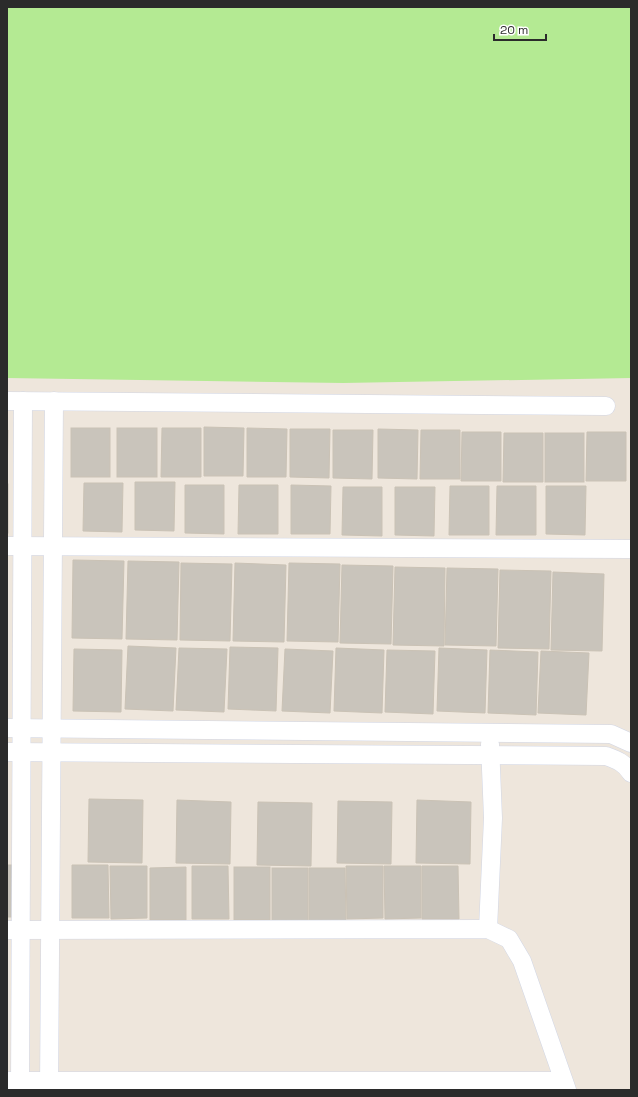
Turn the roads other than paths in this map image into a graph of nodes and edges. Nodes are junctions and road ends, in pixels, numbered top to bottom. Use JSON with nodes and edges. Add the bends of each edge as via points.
{"nodes":[{"id":1,"x":15,"y":401,"type":"edge"},
{"id":2,"x":54,"y":401,"type":"junction"},
{"id":3,"x":606,"y":406,"type":"dead end"},
{"id":4,"x":15,"y":546,"type":"edge"},
{"id":5,"x":53,"y":546,"type":"junction"},
{"id":6,"x":631,"y":549,"type":"edge"},
{"id":7,"x":14,"y":728,"type":"edge"},
{"id":8,"x":52,"y":728,"type":"junction"},
{"id":9,"x":491,"y":733,"type":"junction"},
{"id":10,"x":631,"y":743,"type":"edge"},
{"id":11,"x":14,"y":752,"type":"edge"},
{"id":12,"x":52,"y":752,"type":"junction"},
{"id":13,"x":490,"y":755,"type":"junction"},
{"id":14,"x":628,"y":761,"type":"edge"},
{"id":15,"x":14,"y":930,"type":"edge"},
{"id":16,"x":51,"y":930,"type":"junction"},
{"id":17,"x":488,"y":930,"type":"junction"},
{"id":18,"x":16,"y":1084,"type":"edge"},
{"id":19,"x":49,"y":1086,"type":"edge"},
{"id":20,"x":565,"y":1086,"type":"edge"}],
"edges":[{"from":1,"to":2,"type":"street"},
{"from":1,"to":4,"type":"street"},
{"from":2,"to":3,"type":"street"},
{"from":2,"to":5,"type":"street"},
{"from":4,"to":5,"type":"street"},
{"from":4,"to":7,"type":"street"},
{"from":5,"to":6,"type":"street"},
{"from":5,"to":8,"type":"street"},
{"from":7,"to":8,"type":"street"},
{"from":7,"to":11,"type":"street"},
{"from":8,"to":9,"type":"street"},
{"from":8,"to":12,"type":"street"},
{"from":9,"to":10,"type":"street","via":[[611,734]]},
{"from":9,"to":13,"type":"street"},
{"from":11,"to":12,"type":"street"},
{"from":11,"to":15,"type":"street"},
{"from":12,"to":13,"type":"street"},
{"from":12,"to":16,"type":"street"},
{"from":13,"to":14,"type":"street","via":[[606,756]]},
{"from":13,"to":17,"type":"street","via":[[493,818]]},
{"from":15,"to":16,"type":"street"},
{"from":15,"to":18,"type":"street"},
{"from":16,"to":17,"type":"street"},
{"from":16,"to":19,"type":"street"},
{"from":17,"to":20,"type":"street","via":[[509,939],[522,961]]},
{"from":18,"to":19,"type":"street"},
{"from":19,"to":20,"type":"street"}]}
